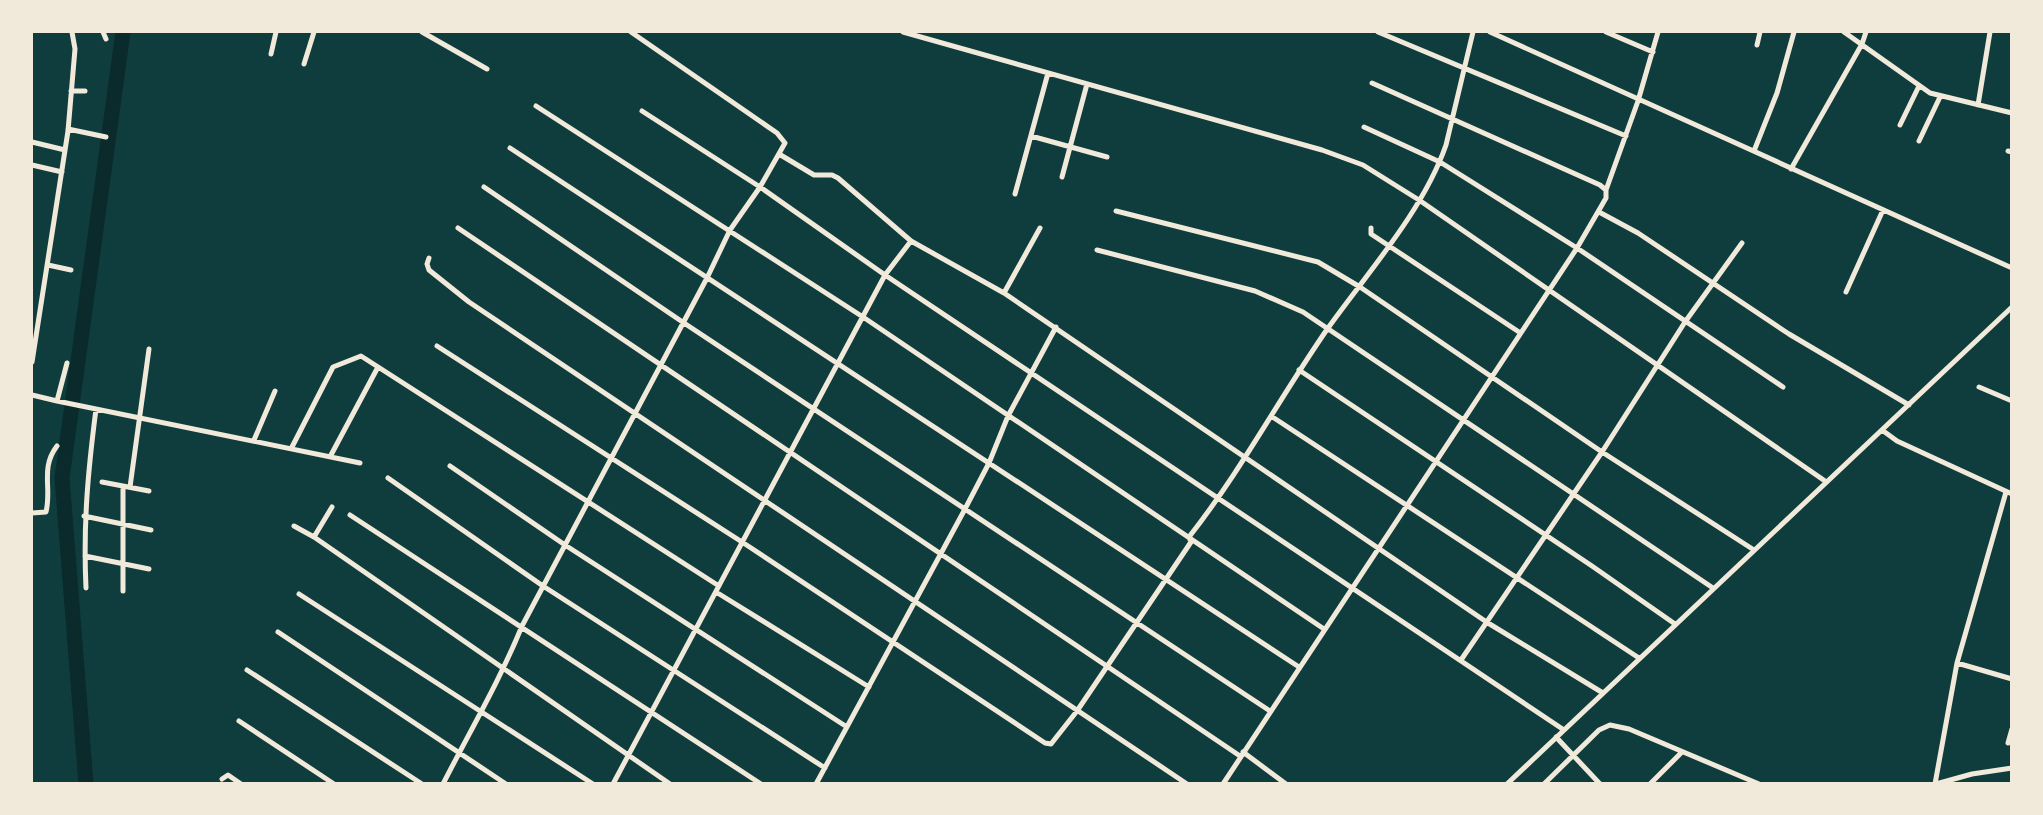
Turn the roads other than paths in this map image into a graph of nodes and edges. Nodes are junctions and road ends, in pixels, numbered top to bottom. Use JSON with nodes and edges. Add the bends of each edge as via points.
{"nodes":[{"id":1,"x":72,"y":32,"type":"edge"},
{"id":2,"x":103,"y":32,"type":"edge"},
{"id":3,"x":276,"y":32,"type":"edge"},
{"id":4,"x":314,"y":32,"type":"edge"},
{"id":5,"x":422,"y":32,"type":"edge"},
{"id":6,"x":631,"y":32,"type":"edge"},
{"id":7,"x":903,"y":32,"type":"edge"},
{"id":8,"x":1378,"y":32,"type":"edge"},
{"id":9,"x":1473,"y":32,"type":"edge"},
{"id":10,"x":1490,"y":32,"type":"edge"},
{"id":11,"x":1606,"y":32,"type":"edge"},
{"id":12,"x":1658,"y":32,"type":"edge"},
{"id":13,"x":1760,"y":32,"type":"edge"},
{"id":14,"x":1794,"y":32,"type":"edge"},
{"id":15,"x":1844,"y":32,"type":"edge"},
{"id":16,"x":1866,"y":32,"type":"edge"},
{"id":17,"x":1990,"y":32,"type":"edge"},
{"id":18,"x":106,"y":39,"type":"dead end"},
{"id":19,"x":1862,"y":44,"type":"junction"},
{"id":20,"x":1757,"y":45,"type":"dead end"},
{"id":21,"x":1653,"y":52,"type":"junction"},
{"id":22,"x":272,"y":54,"type":"dead end"},
{"id":23,"x":304,"y":64,"type":"dead end"},
{"id":24,"x":1465,"y":68,"type":"junction"},
{"id":25,"x":487,"y":69,"type":"dead end"},
{"id":26,"x":1048,"y":73,"type":"junction"},
{"id":27,"x":1372,"y":83,"type":"dead end"},
{"id":28,"x":1087,"y":84,"type":"junction"},
{"id":29,"x":1918,"y":86,"type":"junction"},
{"id":30,"x":72,"y":91,"type":"junction"},
{"id":31,"x":85,"y":91,"type":"dead end"},
{"id":32,"x":1940,"y":97,"type":"junction"},
{"id":33,"x":1638,"y":101,"type":"junction"},
{"id":34,"x":1978,"y":105,"type":"junction"},
{"id":35,"x":536,"y":106,"type":"dead end"},
{"id":36,"x":642,"y":111,"type":"dead end"},
{"id":37,"x":2012,"y":113,"type":"edge"},
{"id":38,"x":1452,"y":117,"type":"junction"},
{"id":39,"x":1899,"y":125,"type":"dead end"},
{"id":40,"x":1364,"y":127,"type":"dead end"},
{"id":41,"x":68,"y":129,"type":"junction"},
{"id":42,"x":1031,"y":136,"type":"junction"},
{"id":43,"x":1626,"y":136,"type":"junction"},
{"id":44,"x":106,"y":137,"type":"dead end"},
{"id":45,"x":1919,"y":141,"type":"dead end"},
{"id":46,"x":32,"y":142,"type":"edge"},
{"id":47,"x":1070,"y":147,"type":"junction"},
{"id":48,"x":510,"y":148,"type":"dead end"},
{"id":49,"x":65,"y":150,"type":"junction"},
{"id":50,"x":1754,"y":151,"type":"junction"},
{"id":51,"x":779,"y":154,"type":"junction"},
{"id":52,"x":1107,"y":157,"type":"dead end"},
{"id":53,"x":1440,"y":162,"type":"junction"},
{"id":54,"x":32,"y":165,"type":"edge"},
{"id":55,"x":1791,"y":169,"type":"junction"},
{"id":56,"x":62,"y":172,"type":"junction"},
{"id":57,"x":1062,"y":177,"type":"dead end"},
{"id":58,"x":484,"y":187,"type":"dead end"},
{"id":59,"x":760,"y":187,"type":"junction"},
{"id":60,"x":1606,"y":190,"type":"junction"},
{"id":61,"x":1015,"y":194,"type":"dead end"},
{"id":62,"x":1419,"y":200,"type":"junction"},
{"id":63,"x":1883,"y":210,"type":"junction"},
{"id":64,"x":1116,"y":212,"type":"dead end"},
{"id":65,"x":1599,"y":212,"type":"junction"},
{"id":66,"x":458,"y":228,"type":"dead end"},
{"id":67,"x":1040,"y":228,"type":"dead end"},
{"id":68,"x":1371,"y":228,"type":"dead end"},
{"id":69,"x":730,"y":230,"type":"junction"},
{"id":70,"x":911,"y":241,"type":"junction"},
{"id":71,"x":1742,"y":243,"type":"dead end"},
{"id":72,"x":1388,"y":245,"type":"junction"},
{"id":73,"x":1577,"y":248,"type":"junction"},
{"id":74,"x":1097,"y":250,"type":"dead end"},
{"id":75,"x":429,"y":258,"type":"dead end"},
{"id":76,"x":48,"y":265,"type":"junction"},
{"id":77,"x":2012,"y":268,"type":"edge"},
{"id":78,"x":71,"y":270,"type":"dead end"},
{"id":79,"x":885,"y":275,"type":"junction"},
{"id":80,"x":707,"y":278,"type":"junction"},
{"id":81,"x":1715,"y":284,"type":"junction"},
{"id":82,"x":1360,"y":287,"type":"junction"},
{"id":83,"x":1548,"y":291,"type":"junction"},
{"id":84,"x":1846,"y":292,"type":"dead end"},
{"id":85,"x":1004,"y":293,"type":"junction"},
{"id":86,"x":2012,"y":307,"type":"edge"},
{"id":87,"x":863,"y":317,"type":"junction"},
{"id":88,"x":1685,"y":322,"type":"junction"},
{"id":89,"x":684,"y":323,"type":"junction"},
{"id":90,"x":1056,"y":327,"type":"junction"},
{"id":91,"x":1329,"y":327,"type":"junction"},
{"id":92,"x":1519,"y":332,"type":"junction"},
{"id":93,"x":437,"y":346,"type":"dead end"},
{"id":94,"x":149,"y":349,"type":"dead end"},
{"id":95,"x":32,"y":362,"type":"edge"},
{"id":96,"x":67,"y":363,"type":"dead end"},
{"id":97,"x":837,"y":363,"type":"junction"},
{"id":98,"x":1659,"y":365,"type":"junction"},
{"id":99,"x":661,"y":366,"type":"junction"},
{"id":100,"x":378,"y":367,"type":"junction"},
{"id":101,"x":1299,"y":370,"type":"junction"},
{"id":102,"x":1033,"y":373,"type":"junction"},
{"id":103,"x":1491,"y":376,"type":"junction"},
{"id":104,"x":1783,"y":387,"type":"dead end"},
{"id":105,"x":1979,"y":387,"type":"dead end"},
{"id":106,"x":275,"y":391,"type":"dead end"},
{"id":107,"x":32,"y":395,"type":"edge"},
{"id":108,"x":57,"y":401,"type":"junction"},
{"id":109,"x":2012,"y":401,"type":"edge"},
{"id":110,"x":1909,"y":405,"type":"junction"},
{"id":111,"x":93,"y":408,"type":"junction"},
{"id":112,"x":813,"y":408,"type":"junction"},
{"id":113,"x":635,"y":414,"type":"junction"},
{"id":114,"x":1008,"y":416,"type":"junction"},
{"id":115,"x":1271,"y":416,"type":"junction"},
{"id":116,"x":141,"y":417,"type":"junction"},
{"id":117,"x":1462,"y":419,"type":"junction"},
{"id":118,"x":1882,"y":430,"type":"junction"},
{"id":119,"x":254,"y":440,"type":"junction"},
{"id":120,"x":57,"y":446,"type":"dead end"},
{"id":121,"x":292,"y":447,"type":"junction"},
{"id":122,"x":791,"y":451,"type":"junction"},
{"id":123,"x":1602,"y":452,"type":"junction"},
{"id":124,"x":331,"y":455,"type":"junction"},
{"id":125,"x":612,"y":458,"type":"junction"},
{"id":126,"x":1244,"y":458,"type":"junction"},
{"id":127,"x":1435,"y":461,"type":"junction"},
{"id":128,"x":360,"y":463,"type":"dead end"},
{"id":129,"x":989,"y":463,"type":"junction"},
{"id":130,"x":450,"y":466,"type":"dead end"},
{"id":131,"x":388,"y":478,"type":"dead end"},
{"id":132,"x":1825,"y":480,"type":"junction"},
{"id":133,"x":102,"y":482,"type":"dead end"},
{"id":134,"x":127,"y":486,"type":"junction"},
{"id":135,"x":149,"y":491,"type":"dead end"},
{"id":136,"x":2009,"y":493,"type":"edge"},
{"id":137,"x":1574,"y":494,"type":"junction"},
{"id":138,"x":1219,"y":499,"type":"junction"},
{"id":139,"x":764,"y":500,"type":"junction"},
{"id":140,"x":588,"y":502,"type":"junction"},
{"id":141,"x":1407,"y":504,"type":"junction"},
{"id":142,"x":332,"y":507,"type":"dead end"},
{"id":143,"x":965,"y":509,"type":"junction"},
{"id":144,"x":32,"y":513,"type":"edge"},
{"id":145,"x":350,"y":515,"type":"dead end"},
{"id":146,"x":84,"y":516,"type":"junction"},
{"id":147,"x":123,"y":524,"type":"junction"},
{"id":148,"x":294,"y":526,"type":"dead end"},
{"id":149,"x":152,"y":530,"type":"dead end"},
{"id":150,"x":1545,"y":535,"type":"junction"},
{"id":151,"x":314,"y":537,"type":"junction"},
{"id":152,"x":1189,"y":537,"type":"junction"},
{"id":153,"x":742,"y":542,"type":"junction"},
{"id":154,"x":565,"y":545,"type":"junction"},
{"id":155,"x":1377,"y":548,"type":"junction"},
{"id":156,"x":1754,"y":550,"type":"junction"},
{"id":157,"x":941,"y":553,"type":"junction"},
{"id":158,"x":85,"y":556,"type":"junction"},
{"id":159,"x":123,"y":563,"type":"junction"},
{"id":160,"x":149,"y":569,"type":"dead end"},
{"id":161,"x":1517,"y":577,"type":"junction"},
{"id":162,"x":1166,"y":579,"type":"junction"},
{"id":163,"x":543,"y":586,"type":"junction"},
{"id":164,"x":1351,"y":587,"type":"junction"},
{"id":165,"x":86,"y":588,"type":"dead end"},
{"id":166,"x":1713,"y":588,"type":"junction"},
{"id":167,"x":717,"y":589,"type":"junction"},
{"id":168,"x":123,"y":591,"type":"dead end"},
{"id":169,"x":299,"y":594,"type":"dead end"},
{"id":170,"x":915,"y":602,"type":"junction"},
{"id":171,"x":1137,"y":622,"type":"junction"},
{"id":172,"x":1488,"y":623,"type":"junction"},
{"id":173,"x":1675,"y":624,"type":"junction"},
{"id":174,"x":522,"y":626,"type":"junction"},
{"id":175,"x":696,"y":629,"type":"junction"},
{"id":176,"x":1324,"y":629,"type":"junction"},
{"id":177,"x":278,"y":632,"type":"dead end"},
{"id":178,"x":893,"y":644,"type":"junction"},
{"id":179,"x":1639,"y":658,"type":"junction"},
{"id":180,"x":1461,"y":660,"type":"junction"},
{"id":181,"x":1957,"y":663,"type":"junction"},
{"id":182,"x":1107,"y":666,"type":"junction"},
{"id":183,"x":1299,"y":667,"type":"junction"},
{"id":184,"x":247,"y":670,"type":"dead end"},
{"id":185,"x":503,"y":671,"type":"junction"},
{"id":186,"x":673,"y":671,"type":"junction"},
{"id":187,"x":2012,"y":679,"type":"edge"},
{"id":188,"x":869,"y":687,"type":"junction"},
{"id":189,"x":1604,"y":693,"type":"junction"},
{"id":190,"x":480,"y":711,"type":"junction"},
{"id":191,"x":652,"y":711,"type":"junction"},
{"id":192,"x":1077,"y":711,"type":"junction"},
{"id":193,"x":1270,"y":711,"type":"junction"},
{"id":194,"x":238,"y":721,"type":"dead end"},
{"id":195,"x":847,"y":727,"type":"junction"},
{"id":196,"x":2012,"y":729,"type":"edge"},
{"id":197,"x":1564,"y":730,"type":"junction"},
{"id":198,"x":1558,"y":740,"type":"junction"},
{"id":199,"x":2008,"y":743,"type":"dead end"},
{"id":200,"x":459,"y":752,"type":"junction"},
{"id":201,"x":1570,"y":752,"type":"junction"},
{"id":202,"x":1680,"y":753,"type":"junction"},
{"id":203,"x":1242,"y":754,"type":"junction"},
{"id":204,"x":628,"y":756,"type":"junction"},
{"id":205,"x":825,"y":768,"type":"junction"},
{"id":206,"x":2012,"y":768,"type":"edge"},
{"id":207,"x":222,"y":779,"type":"dead end"},
{"id":208,"x":817,"y":782,"type":"edge"},
{"id":209,"x":241,"y":783,"type":"edge"},
{"id":210,"x":334,"y":783,"type":"edge"},
{"id":211,"x":422,"y":783,"type":"edge"},
{"id":212,"x":443,"y":783,"type":"edge"},
{"id":213,"x":506,"y":783,"type":"edge"},
{"id":214,"x":593,"y":783,"type":"edge"},
{"id":215,"x":613,"y":783,"type":"edge"},
{"id":216,"x":670,"y":783,"type":"edge"},
{"id":217,"x":761,"y":783,"type":"edge"},
{"id":218,"x":824,"y":783,"type":"edge"},
{"id":219,"x":1187,"y":783,"type":"edge"},
{"id":220,"x":1223,"y":783,"type":"edge"},
{"id":221,"x":1286,"y":783,"type":"edge"},
{"id":222,"x":1507,"y":783,"type":"edge"},
{"id":223,"x":1544,"y":783,"type":"edge"},
{"id":224,"x":1600,"y":783,"type":"edge"},
{"id":225,"x":1650,"y":783,"type":"edge"},
{"id":226,"x":1754,"y":783,"type":"edge"},
{"id":227,"x":1936,"y":783,"type":"edge"}],
"edges":[{"from":1,"to":30,"type":"street"},
{"from":2,"to":18,"type":"street"},
{"from":3,"to":22,"type":"street"},
{"from":4,"to":23,"type":"street"},
{"from":5,"to":25,"type":"street"},
{"from":6,"to":51,"type":"street","via":[[777,133],[784,143]]},
{"from":7,"to":26,"type":"street"},
{"from":8,"to":24,"type":"street"},
{"from":9,"to":24,"type":"street"},
{"from":10,"to":33,"type":"street"},
{"from":11,"to":21,"type":"street"},
{"from":12,"to":21,"type":"street"},
{"from":13,"to":20,"type":"street"},
{"from":14,"to":50,"type":"street","via":[[1777,93]]},
{"from":15,"to":19,"type":"street"},
{"from":16,"to":19,"type":"street"},
{"from":17,"to":34,"type":"street"},
{"from":19,"to":29,"type":"street"},
{"from":19,"to":55,"type":"street"},
{"from":21,"to":33,"type":"street"},
{"from":24,"to":38,"type":"street"},
{"from":24,"to":43,"type":"street"},
{"from":26,"to":28,"type":"street"},
{"from":26,"to":42,"type":"street"},
{"from":27,"to":38,"type":"street"},
{"from":28,"to":47,"type":"street"},
{"from":28,"to":62,"type":"street","via":[[1322,150],[1363,165]]},
{"from":29,"to":32,"type":"street"},
{"from":29,"to":39,"type":"street"},
{"from":30,"to":31,"type":"street"},
{"from":30,"to":41,"type":"street"},
{"from":32,"to":34,"type":"street"},
{"from":32,"to":45,"type":"street"},
{"from":33,"to":43,"type":"street"},
{"from":33,"to":50,"type":"street"},
{"from":34,"to":37,"type":"street"},
{"from":35,"to":69,"type":"street"},
{"from":36,"to":59,"type":"street"},
{"from":38,"to":53,"type":"street"},
{"from":38,"to":60,"type":"street"},
{"from":40,"to":53,"type":"street"},
{"from":41,"to":44,"type":"street"},
{"from":41,"to":49,"type":"street"},
{"from":42,"to":47,"type":"street"},
{"from":42,"to":61,"type":"street"},
{"from":43,"to":60,"type":"street"},
{"from":46,"to":49,"type":"street"},
{"from":47,"to":52,"type":"street"},
{"from":47,"to":57,"type":"street"},
{"from":48,"to":80,"type":"street"},
{"from":49,"to":56,"type":"street"},
{"from":50,"to":55,"type":"street"},
{"from":51,"to":59,"type":"street"},
{"from":51,"to":70,"type":"street","via":[[814,175],[838,178]]},
{"from":53,"to":62,"type":"street"},
{"from":53,"to":73,"type":"street"},
{"from":54,"to":56,"type":"street"},
{"from":55,"to":63,"type":"street"},
{"from":56,"to":76,"type":"street"},
{"from":58,"to":89,"type":"street"},
{"from":59,"to":69,"type":"street"},
{"from":59,"to":79,"type":"street"},
{"from":60,"to":65,"type":"street"},
{"from":62,"to":72,"type":"street"},
{"from":62,"to":83,"type":"street"},
{"from":63,"to":77,"type":"street"},
{"from":63,"to":84,"type":"street"},
{"from":64,"to":82,"type":"street","via":[[1318,262]]},
{"from":65,"to":73,"type":"street"},
{"from":65,"to":81,"type":"street","via":[[1638,232]]},
{"from":66,"to":99,"type":"street"},
{"from":67,"to":85,"type":"street"},
{"from":68,"to":72,"type":"street","via":[[1371,234]]},
{"from":69,"to":80,"type":"street"},
{"from":69,"to":87,"type":"street"},
{"from":70,"to":79,"type":"street"},
{"from":70,"to":85,"type":"street"},
{"from":71,"to":81,"type":"street"},
{"from":72,"to":82,"type":"street"},
{"from":72,"to":92,"type":"street"},
{"from":73,"to":83,"type":"street"},
{"from":73,"to":88,"type":"street"},
{"from":74,"to":91,"type":"street","via":[[1255,291]]},
{"from":75,"to":113,"type":"street","via":[[429,270],[445,283]]},
{"from":76,"to":78,"type":"street"},
{"from":76,"to":95,"type":"street"},
{"from":79,"to":87,"type":"street"},
{"from":79,"to":102,"type":"street"},
{"from":80,"to":89,"type":"street"},
{"from":80,"to":97,"type":"street"},
{"from":81,"to":88,"type":"street"},
{"from":81,"to":110,"type":"street","via":[[1789,334]]},
{"from":82,"to":91,"type":"street"},
{"from":82,"to":103,"type":"street"},
{"from":83,"to":92,"type":"street"},
{"from":83,"to":98,"type":"street"},
{"from":85,"to":90,"type":"street"},
{"from":86,"to":110,"type":"street"},
{"from":87,"to":97,"type":"street"},
{"from":87,"to":114,"type":"street"},
{"from":88,"to":98,"type":"street"},
{"from":88,"to":104,"type":"street"},
{"from":89,"to":99,"type":"street"},
{"from":89,"to":112,"type":"street"},
{"from":90,"to":102,"type":"street"},
{"from":90,"to":126,"type":"street"},
{"from":91,"to":101,"type":"street"},
{"from":91,"to":117,"type":"street"},
{"from":92,"to":103,"type":"street"},
{"from":93,"to":125,"type":"street"},
{"from":94,"to":116,"type":"street"},
{"from":96,"to":108,"type":"street"},
{"from":97,"to":112,"type":"street"},
{"from":97,"to":129,"type":"street"},
{"from":98,"to":123,"type":"street"},
{"from":98,"to":132,"type":"street"},
{"from":99,"to":113,"type":"street"},
{"from":99,"to":122,"type":"street"},
{"from":100,"to":121,"type":"street","via":[[357,356],[333,367]]},
{"from":100,"to":124,"type":"street"},
{"from":100,"to":140,"type":"street"},
{"from":101,"to":115,"type":"street"},
{"from":101,"to":127,"type":"street"},
{"from":102,"to":114,"type":"street"},
{"from":102,"to":138,"type":"street"},
{"from":103,"to":117,"type":"street"},
{"from":103,"to":123,"type":"street"},
{"from":105,"to":109,"type":"street"},
{"from":106,"to":119,"type":"street"},
{"from":107,"to":108,"type":"street"},
{"from":108,"to":111,"type":"street"},
{"from":110,"to":118,"type":"street"},
{"from":111,"to":116,"type":"street"},
{"from":111,"to":146,"type":"street"},
{"from":112,"to":122,"type":"street"},
{"from":112,"to":143,"type":"street"},
{"from":113,"to":125,"type":"street"},
{"from":113,"to":139,"type":"street"},
{"from":114,"to":129,"type":"street"},
{"from":114,"to":152,"type":"street"},
{"from":115,"to":126,"type":"street"},
{"from":115,"to":141,"type":"street"},
{"from":116,"to":119,"type":"street"},
{"from":116,"to":134,"type":"street"},
{"from":117,"to":127,"type":"street"},
{"from":117,"to":137,"type":"street"},
{"from":118,"to":132,"type":"street"},
{"from":118,"to":136,"type":"street","via":[[1897,441]]},
{"from":119,"to":121,"type":"street"},
{"from":120,"to":144,"type":"street","via":[[45,470],[46,512]]},
{"from":121,"to":124,"type":"street"},
{"from":122,"to":139,"type":"street"},
{"from":122,"to":157,"type":"street"},
{"from":123,"to":137,"type":"street"},
{"from":123,"to":156,"type":"street"},
{"from":124,"to":128,"type":"street"},
{"from":125,"to":140,"type":"street"},
{"from":125,"to":153,"type":"street"},
{"from":126,"to":138,"type":"street"},
{"from":126,"to":155,"type":"street"},
{"from":127,"to":141,"type":"street"},
{"from":127,"to":150,"type":"street"},
{"from":129,"to":143,"type":"street"},
{"from":129,"to":162,"type":"street"},
{"from":130,"to":154,"type":"street"},
{"from":131,"to":163,"type":"street"},
{"from":132,"to":156,"type":"street"},
{"from":133,"to":134,"type":"street"},
{"from":134,"to":135,"type":"street"},
{"from":134,"to":147,"type":"street"},
{"from":136,"to":181,"type":"street"},
{"from":137,"to":150,"type":"street"},
{"from":137,"to":166,"type":"street"},
{"from":138,"to":152,"type":"street"},
{"from":138,"to":164,"type":"street"},
{"from":139,"to":153,"type":"street"},
{"from":139,"to":170,"type":"street"},
{"from":140,"to":154,"type":"street"},
{"from":140,"to":167,"type":"street"},
{"from":141,"to":155,"type":"street"},
{"from":141,"to":161,"type":"street"},
{"from":142,"to":151,"type":"street"},
{"from":143,"to":157,"type":"street"},
{"from":143,"to":171,"type":"street"},
{"from":145,"to":174,"type":"street"},
{"from":146,"to":147,"type":"street"},
{"from":146,"to":158,"type":"street"},
{"from":147,"to":149,"type":"street"},
{"from":147,"to":159,"type":"street"},
{"from":148,"to":151,"type":"street"},
{"from":150,"to":161,"type":"street"},
{"from":150,"to":173,"type":"street"},
{"from":151,"to":185,"type":"street"},
{"from":152,"to":162,"type":"street","via":[[1191,543]]},
{"from":152,"to":176,"type":"street"},
{"from":153,"to":167,"type":"street"},
{"from":153,"to":178,"type":"street"},
{"from":154,"to":163,"type":"street"},
{"from":154,"to":175,"type":"street"},
{"from":155,"to":164,"type":"street"},
{"from":155,"to":172,"type":"street"},
{"from":156,"to":166,"type":"street"},
{"from":157,"to":170,"type":"street"},
{"from":157,"to":182,"type":"street"},
{"from":158,"to":159,"type":"street"},
{"from":158,"to":165,"type":"street"},
{"from":159,"to":160,"type":"street"},
{"from":159,"to":168,"type":"street"},
{"from":161,"to":172,"type":"street"},
{"from":161,"to":179,"type":"street"},
{"from":162,"to":171,"type":"street"},
{"from":162,"to":183,"type":"street"},
{"from":163,"to":174,"type":"street"},
{"from":163,"to":186,"type":"street"},
{"from":164,"to":176,"type":"street"},
{"from":164,"to":180,"type":"street"},
{"from":166,"to":173,"type":"street"},
{"from":167,"to":175,"type":"street"},
{"from":167,"to":188,"type":"street"},
{"from":169,"to":190,"type":"street"},
{"from":170,"to":178,"type":"street"},
{"from":170,"to":192,"type":"street"},
{"from":171,"to":182,"type":"street"},
{"from":171,"to":193,"type":"street"},
{"from":172,"to":180,"type":"street"},
{"from":172,"to":189,"type":"street"},
{"from":173,"to":179,"type":"street"},
{"from":174,"to":185,"type":"street"},
{"from":174,"to":191,"type":"street"},
{"from":175,"to":186,"type":"street"},
{"from":175,"to":195,"type":"street"},
{"from":176,"to":183,"type":"street"},
{"from":177,"to":200,"type":"street"},
{"from":178,"to":188,"type":"street"},
{"from":178,"to":192,"type":"street","via":[[1048,744],[1055,741]]},
{"from":179,"to":189,"type":"street"},
{"from":180,"to":197,"type":"street"},
{"from":181,"to":187,"type":"street"},
{"from":181,"to":227,"type":"street"},
{"from":182,"to":192,"type":"street"},
{"from":182,"to":203,"type":"street"},
{"from":183,"to":193,"type":"street"},
{"from":184,"to":211,"type":"street"},
{"from":185,"to":190,"type":"street"},
{"from":185,"to":204,"type":"street"},
{"from":186,"to":191,"type":"street"},
{"from":186,"to":205,"type":"street"},
{"from":188,"to":195,"type":"street"},
{"from":189,"to":197,"type":"street"},
{"from":190,"to":200,"type":"street"},
{"from":190,"to":214,"type":"street"},
{"from":191,"to":204,"type":"street"},
{"from":191,"to":217,"type":"street"},
{"from":192,"to":219,"type":"street"},
{"from":193,"to":203,"type":"street"},
{"from":194,"to":210,"type":"street"},
{"from":195,"to":205,"type":"street"},
{"from":196,"to":199,"type":"street"},
{"from":197,"to":198,"type":"street"},
{"from":198,"to":201,"type":"street"},
{"from":198,"to":222,"type":"street"},
{"from":200,"to":212,"type":"street"},
{"from":200,"to":213,"type":"street"},
{"from":201,"to":202,"type":"street","via":[[1604,725],[1610,725],[1629,729]]},
{"from":201,"to":223,"type":"street"},
{"from":201,"to":224,"type":"street"},
{"from":202,"to":225,"type":"street"},
{"from":202,"to":226,"type":"street"},
{"from":203,"to":220,"type":"street"},
{"from":203,"to":221,"type":"street"},
{"from":204,"to":215,"type":"street"},
{"from":204,"to":216,"type":"street"},
{"from":205,"to":208,"type":"street"},
{"from":206,"to":227,"type":"street"},
{"from":207,"to":209,"type":"street","via":[[228,775]]},
{"from":208,"to":218,"type":"street"}]}
